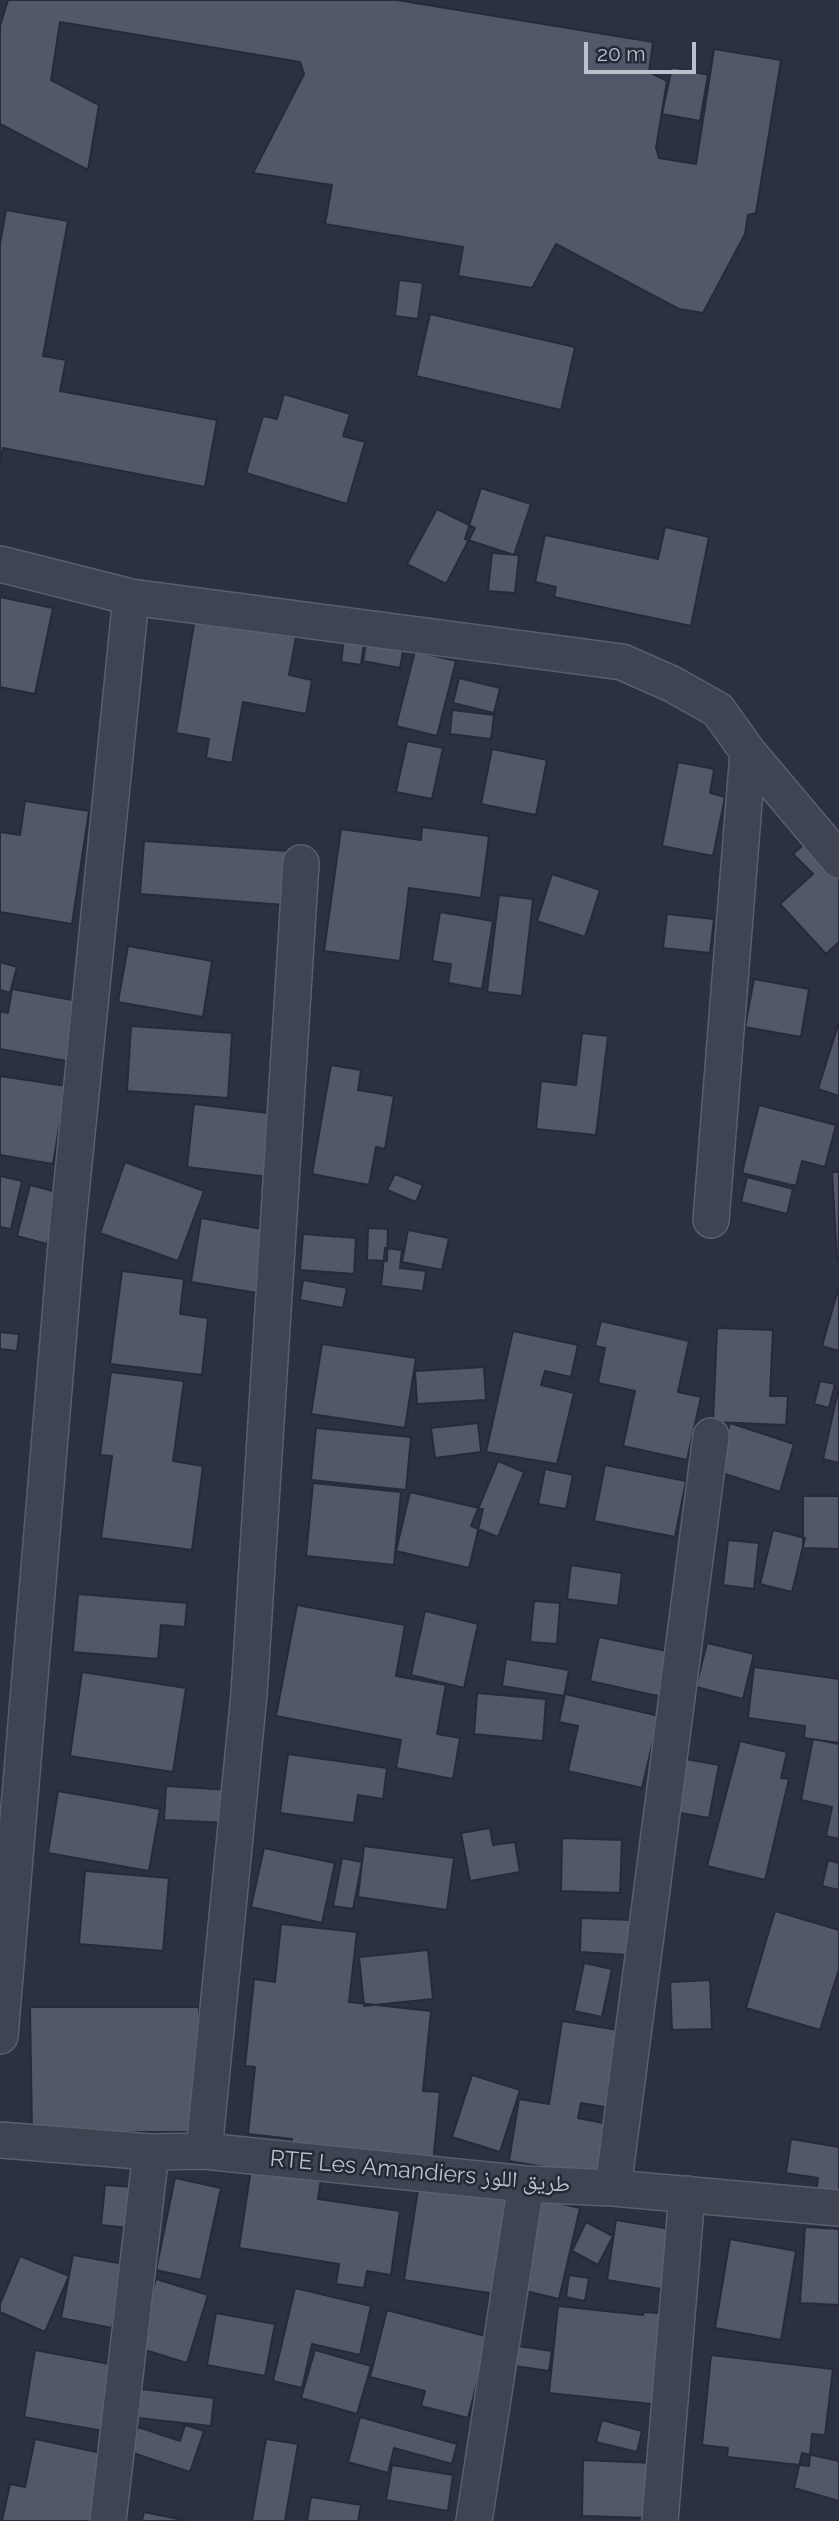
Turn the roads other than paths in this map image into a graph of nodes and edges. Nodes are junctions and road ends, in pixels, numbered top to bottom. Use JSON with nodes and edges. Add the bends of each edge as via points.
{"nodes":[{"id":1,"x":0,"y":564,"type":"edge"},
{"id":2,"x":131,"y":597,"type":"junction"},
{"id":3,"x":748,"y":752,"type":"junction"},
{"id":4,"x":839,"y":860,"type":"edge"},
{"id":5,"x":301,"y":863,"type":"dead end"},
{"id":6,"x":712,"y":1220,"type":"dead end"},
{"id":7,"x":711,"y":1436,"type":"dead end"},
{"id":8,"x":0,"y":2036,"type":"edge"},
{"id":9,"x":0,"y":2140,"type":"edge"},
{"id":10,"x":204,"y":2151,"type":"junction"},
{"id":11,"x":151,"y":2152,"type":"junction"},
{"id":12,"x":526,"y":2184,"type":"junction"},
{"id":13,"x":613,"y":2188,"type":"junction"},
{"id":14,"x":687,"y":2194,"type":"junction"},
{"id":15,"x":839,"y":2208,"type":"edge"},
{"id":16,"x":108,"y":2521,"type":"edge"},
{"id":17,"x":474,"y":2521,"type":"edge"},
{"id":18,"x":660,"y":2521,"type":"edge"}],
"edges":[{"from":1,"to":2,"type":"street"},
{"from":2,"to":3,"type":"street","via":[[622,662],[718,710]]},
{"from":2,"to":8,"type":"street","via":[[67,1233]]},
{"from":3,"to":4,"type":"street"},
{"from":3,"to":6,"type":"street"},
{"from":5,"to":10,"type":"street","via":[[249,1694]]},
{"from":7,"to":13,"type":"street"},
{"from":9,"to":11,"type":"street","name":"RTE Les Amandiers طريق اللوز"},
{"from":10,"to":11,"type":"street","name":"RTE Les Amandiers طريق اللوز"},
{"from":10,"to":12,"type":"street","name":"RTE Les Amandiers طريق اللوز"},
{"from":11,"to":16,"type":"street"},
{"from":12,"to":13,"type":"street","name":"RTE Les Amandiers طريق اللوز"},
{"from":12,"to":17,"type":"street"},
{"from":13,"to":14,"type":"street","name":"RTE Les Amandiers طريق اللوز"},
{"from":14,"to":15,"type":"street","name":"RTE Les Amandiers طريق اللوز"},
{"from":14,"to":18,"type":"street"}]}
